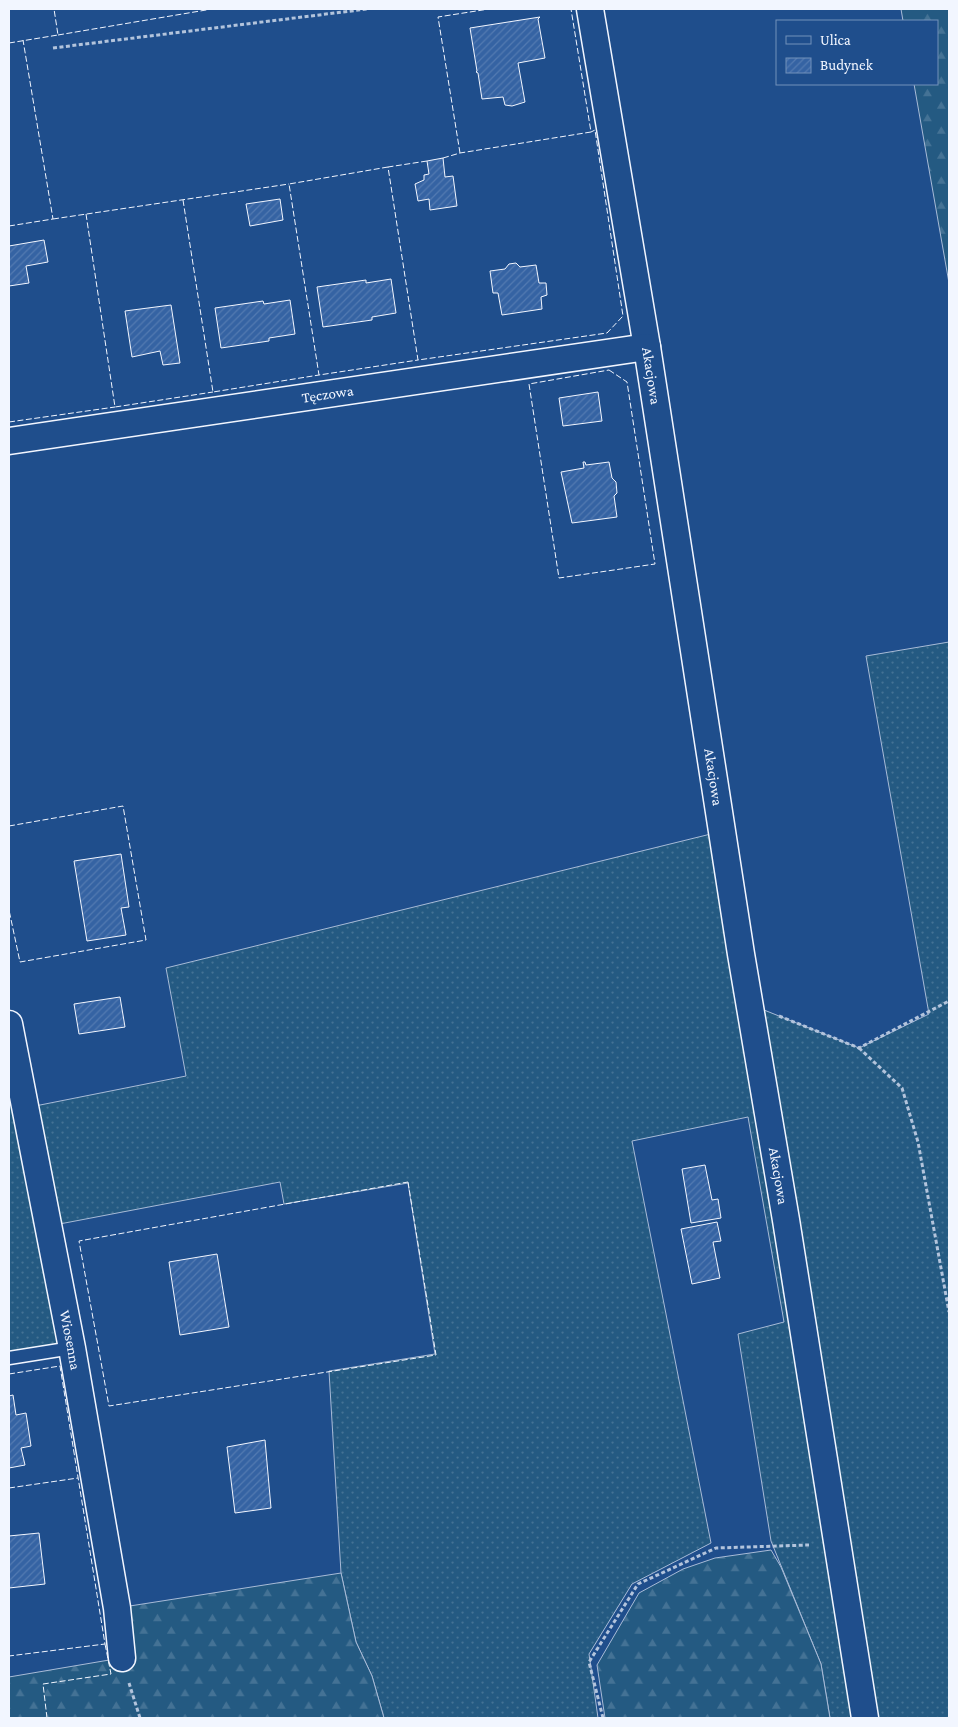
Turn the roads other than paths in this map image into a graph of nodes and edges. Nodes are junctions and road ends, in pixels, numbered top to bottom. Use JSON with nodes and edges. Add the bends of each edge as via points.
{"nodes":[{"id":1,"x":590,"y":9,"type":"edge"},
{"id":2,"x":647,"y":347,"type":"junction"},
{"id":3,"x":9,"y":441,"type":"edge"},
{"id":4,"x":9,"y":1024,"type":"edge"},
{"id":5,"x":72,"y":1348,"type":"junction"},
{"id":6,"x":9,"y":1358,"type":"edge"},
{"id":7,"x":122,"y":1658,"type":"road end"},
{"id":8,"x":865,"y":1718,"type":"edge"}],
"edges":[{"from":1,"to":2,"type":"street","name":"Akacjowa"},
{"from":2,"to":3,"type":"street","name":"Tęczowa"},
{"from":2,"to":8,"type":"street","name":"Akacjowa"},
{"from":4,"to":5,"type":"street","name":"Wiosenna"},
{"from":5,"to":6,"type":"lane"},
{"from":5,"to":7,"type":"street","name":"Wiosenna"}]}
